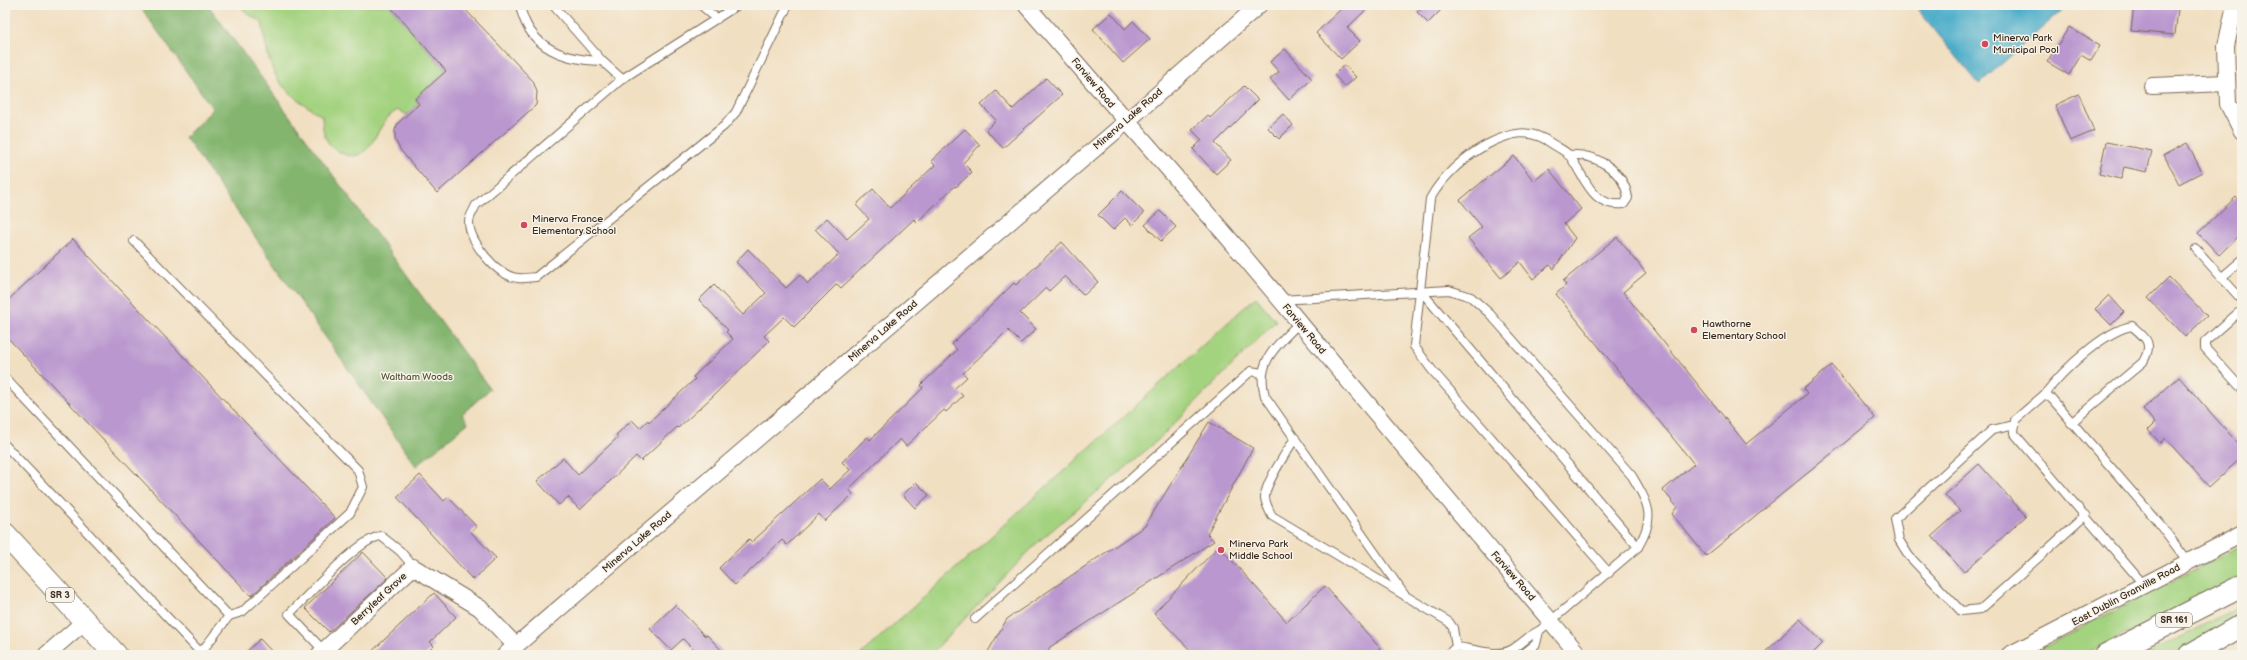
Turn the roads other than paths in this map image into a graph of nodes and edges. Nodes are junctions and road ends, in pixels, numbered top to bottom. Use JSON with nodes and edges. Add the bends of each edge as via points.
{"nodes":[{"id":1,"x":520,"y":5,"type":"edge"},
{"id":2,"x":553,"y":5,"type":"edge"},
{"id":3,"x":701,"y":5,"type":"edge"},
{"id":4,"x":738,"y":5,"type":"edge"},
{"id":5,"x":788,"y":5,"type":"edge"},
{"id":6,"x":1026,"y":5,"type":"edge"},
{"id":7,"x":1259,"y":5,"type":"edge"},
{"id":8,"x":2235,"y":5,"type":"edge"},
{"id":9,"x":717,"y":19,"type":"junction"},
{"id":10,"x":602,"y":61,"type":"junction"},
{"id":11,"x":622,"y":79,"type":"junction"},
{"id":12,"x":2227,"y":83,"type":"junction"},
{"id":13,"x":2152,"y":86,"type":"dead end"},
{"id":14,"x":1126,"y":122,"type":"junction"},
{"id":15,"x":2242,"y":131,"type":"edge"},
{"id":16,"x":1568,"y":155,"type":"junction"},
{"id":17,"x":134,"y":241,"type":"dead end"},
{"id":18,"x":2196,"y":249,"type":"dead end"},
{"id":19,"x":2242,"y":260,"type":"edge"},
{"id":20,"x":2222,"y":278,"type":"junction"},
{"id":21,"x":1421,"y":291,"type":"junction"},
{"id":22,"x":1280,"y":300,"type":"junction"},
{"id":23,"x":2242,"y":300,"type":"edge"},
{"id":24,"x":2241,"y":313,"type":"edge"},
{"id":25,"x":1299,"y":323,"type":"junction"},
{"id":26,"x":1262,"y":373,"type":"junction"},
{"id":27,"x":5,"y":378,"type":"edge"},
{"id":28,"x":2242,"y":389,"type":"edge"},
{"id":29,"x":2045,"y":394,"type":"junction"},
{"id":30,"x":2071,"y":423,"type":"junction"},
{"id":31,"x":2014,"y":425,"type":"junction"},
{"id":32,"x":1295,"y":438,"type":"junction"},
{"id":33,"x":5,"y":445,"type":"edge"},
{"id":34,"x":2086,"y":515,"type":"junction"},
{"id":35,"x":5,"y":534,"type":"edge"},
{"id":36,"x":2242,"y":534,"type":"edge"},
{"id":37,"x":1638,"y":547,"type":"junction"},
{"id":38,"x":2188,"y":562,"type":"junction"},
{"id":39,"x":414,"y":567,"type":"junction"},
{"id":40,"x":1609,"y":573,"type":"junction"},
{"id":41,"x":2144,"y":585,"type":"junction"},
{"id":42,"x":2242,"y":586,"type":"edge"},
{"id":43,"x":1406,"y":597,"type":"junction"},
{"id":44,"x":229,"y":616,"type":"junction"},
{"id":45,"x":975,"y":619,"type":"dead end"},
{"id":46,"x":1551,"y":620,"type":"junction"},
{"id":47,"x":84,"y":621,"type":"junction"},
{"id":48,"x":2242,"y":625,"type":"edge"},
{"id":49,"x":2242,"y":630,"type":"edge"},
{"id":50,"x":1539,"y":631,"type":"junction"},
{"id":51,"x":1456,"y":648,"type":"junction"},
{"id":52,"x":511,"y":650,"type":"edge"},
{"id":53,"x":321,"y":653,"type":"edge"},
{"id":54,"x":200,"y":654,"type":"edge"},
{"id":55,"x":46,"y":655,"type":"edge"},
{"id":56,"x":116,"y":655,"type":"edge"},
{"id":57,"x":1447,"y":655,"type":"edge"},
{"id":58,"x":1464,"y":655,"type":"edge"},
{"id":59,"x":1522,"y":655,"type":"edge"},
{"id":60,"x":1579,"y":655,"type":"edge"},
{"id":61,"x":2009,"y":655,"type":"edge"},
{"id":62,"x":2106,"y":655,"type":"edge"},
{"id":63,"x":2190,"y":655,"type":"edge"},
{"id":64,"x":2193,"y":655,"type":"edge"}],
"edges":[{"from":1,"to":10,"type":"lane","via":[[526,24],[549,50],[578,60]]},
{"from":2,"to":10,"type":"lane"},
{"from":3,"to":9,"type":"lane"},
{"from":4,"to":9,"type":"lane"},
{"from":5,"to":11,"type":"lane","via":[[736,112],[724,126],[536,277],[517,278],[504,273],[489,260],[472,236],[469,221],[476,205]]},
{"from":6,"to":14,"type":"street","name":"Farview Road"},
{"from":7,"to":14,"type":"street","name":"Minerva Lake Road"},
{"from":8,"to":12,"type":"street","via":[[2226,46]]},
{"from":9,"to":11,"type":"lane"},
{"from":10,"to":11,"type":"lane"},
{"from":12,"to":13,"type":"street"},
{"from":12,"to":15,"type":"street","via":[[2228,104]]},
{"from":14,"to":22,"type":"street","name":"Farview Road"},
{"from":14,"to":52,"type":"street","name":"Minerva Lake Road"},
{"from":16,"to":16,"type":"lane","via":[[1584,182],[1603,202],[1613,205],[1624,204],[1628,198],[1626,187],[1611,168],[1583,154]]},
{"from":16,"to":21,"type":"lane","via":[[1545,138],[1523,132],[1501,137],[1480,148],[1440,182],[1430,199]]},
{"from":17,"to":44,"type":"lane","via":[[358,470],[363,488],[350,513],[242,612]]},
{"from":18,"to":20,"type":"lane"},
{"from":19,"to":20,"type":"lane"},
{"from":20,"to":23,"type":"lane"},
{"from":21,"to":22,"type":"lane"},
{"from":21,"to":37,"type":"lane"},
{"from":21,"to":37,"type":"lane","via":[[1449,290],[1471,298],[1490,314],[1632,476],[1648,502],[1648,530]]},
{"from":21,"to":40,"type":"lane","via":[[1414,346]]},
{"from":22,"to":25,"type":"street","name":"Farview Road"},
{"from":24,"to":28,"type":"lane","via":[[2205,342],[2205,348]]},
{"from":25,"to":26,"type":"lane","via":[[1272,352]]},
{"from":25,"to":46,"type":"street","name":"Farview Road"},
{"from":26,"to":32,"type":"lane","via":[[1265,396]]},
{"from":26,"to":45,"type":"lane","via":[[1251,371]]},
{"from":27,"to":44,"type":"lane"},
{"from":29,"to":30,"type":"lane"},
{"from":29,"to":30,"type":"lane","via":[[2057,378],[2112,332],[2132,326],[2144,336],[2148,343],[2148,352],[2143,362]]},
{"from":29,"to":31,"type":"lane","via":[[2015,420]]},
{"from":30,"to":38,"type":"lane","via":[[2159,523]]},
{"from":31,"to":34,"type":"lane","via":[[2014,433]]},
{"from":31,"to":34,"type":"lane","via":[[1992,430],[1895,519],[1899,540],[1909,556],[1961,611],[1981,609]]},
{"from":32,"to":43,"type":"lane"},
{"from":32,"to":43,"type":"lane","via":[[1268,486],[1265,497],[1272,516]]},
{"from":33,"to":54,"type":"lane"},
{"from":34,"to":41,"type":"lane"},
{"from":35,"to":47,"type":"main road","number":"SR 3"},
{"from":36,"to":38,"type":"street","name":"East Dublin Granville Road"},
{"from":37,"to":40,"type":"lane"},
{"from":38,"to":41,"type":"street","name":"East Dublin Granville Road"},
{"from":39,"to":52,"type":"street","name":"Berryleaf Grove","via":[[480,608]]},
{"from":39,"to":53,"type":"street","name":"Berryleaf Grove"},
{"from":39,"to":53,"type":"lane","via":[[400,551],[381,536],[374,536],[358,547],[289,614]]},
{"from":40,"to":46,"type":"lane"},
{"from":41,"to":61,"type":"street","name":"East Dublin Granville Road"},
{"from":42,"to":62,"type":"main road","number":"SR 161"},
{"from":43,"to":51,"type":"lane","via":[[1449,622],[1453,628]]},
{"from":44,"to":54,"type":"lane"},
{"from":46,"to":50,"type":"lane"},
{"from":46,"to":60,"type":"street","name":"Farview Road"},
{"from":47,"to":55,"type":"street"},
{"from":47,"to":56,"type":"main road","number":"SR 3"},
{"from":48,"to":63,"type":"main road"},
{"from":49,"to":64,"type":"main road"},
{"from":50,"to":51,"type":"lane","via":[[1504,653]]},
{"from":50,"to":59,"type":"lane","via":[[1536,644]]},
{"from":51,"to":57,"type":"lane"},
{"from":51,"to":58,"type":"lane"}]}
